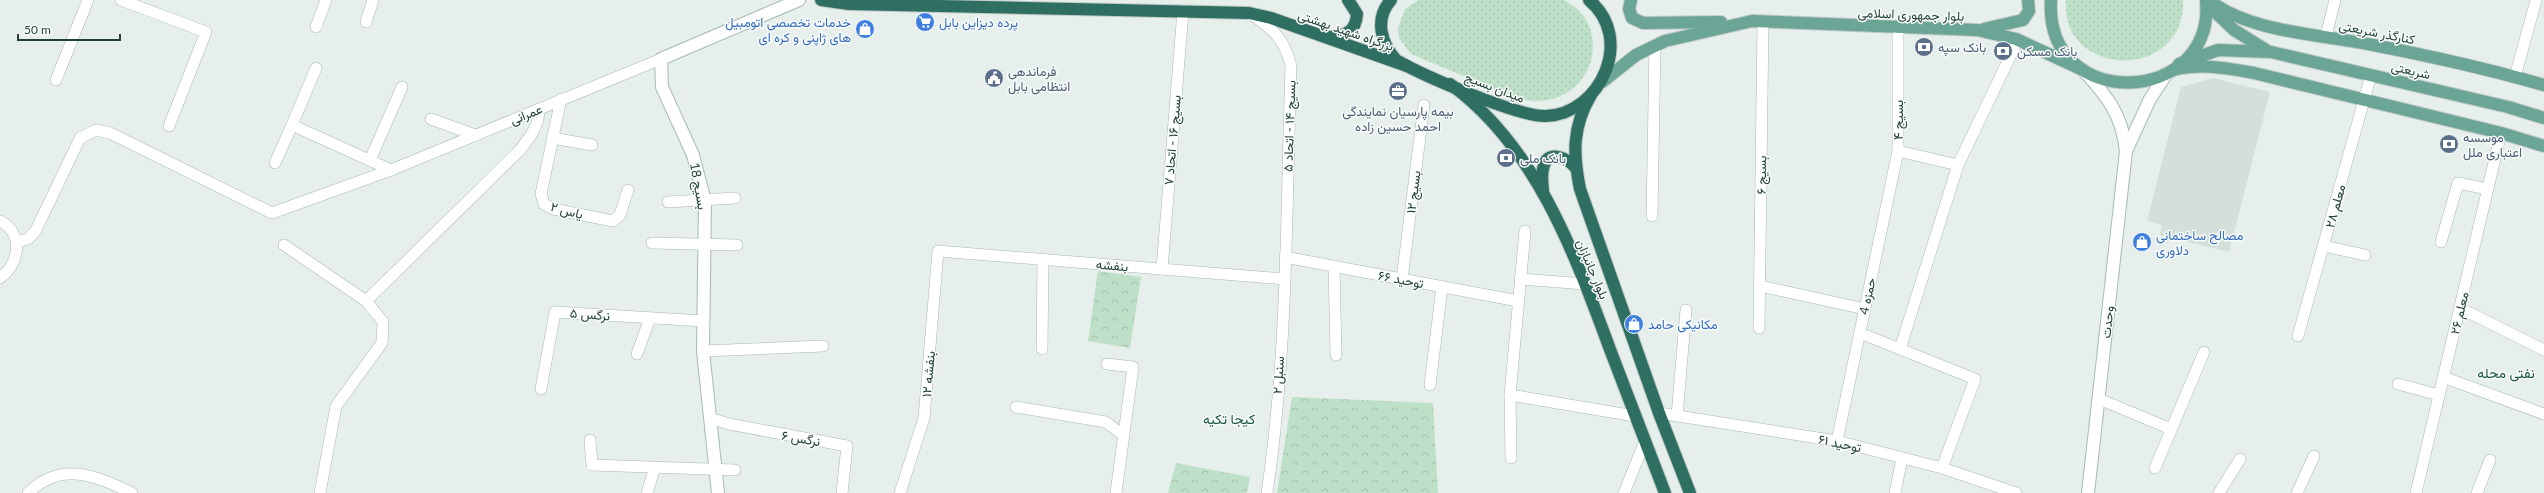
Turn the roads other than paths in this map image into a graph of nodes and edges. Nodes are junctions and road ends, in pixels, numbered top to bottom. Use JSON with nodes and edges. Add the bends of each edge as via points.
{"nodes":[{"id":1,"x":88,"y":0,"type":"edge"},
{"id":2,"x":121,"y":0,"type":"edge"},
{"id":3,"x":326,"y":0,"type":"edge"},
{"id":4,"x":373,"y":0,"type":"edge"},
{"id":5,"x":799,"y":0,"type":"edge"},
{"id":6,"x":821,"y":0,"type":"edge"},
{"id":7,"x":1348,"y":0,"type":"edge"},
{"id":8,"x":1391,"y":0,"type":"edge"},
{"id":9,"x":1589,"y":0,"type":"edge"},
{"id":10,"x":1631,"y":0,"type":"edge"},
{"id":11,"x":2028,"y":0,"type":"edge"},
{"id":12,"x":2051,"y":0,"type":"edge"},
{"id":13,"x":2207,"y":0,"type":"edge"},
{"id":14,"x":2335,"y":0,"type":"edge"},
{"id":15,"x":2536,"y":0,"type":"edge"},
{"id":16,"x":1183,"y":11,"type":"junction"},
{"id":17,"x":1249,"y":13,"type":"junction"},
{"id":18,"x":1757,"y":21,"type":"junction"},
{"id":19,"x":366,"y":22,"type":"dead end"},
{"id":20,"x":316,"y":27,"type":"dead end"},
{"id":21,"x":1898,"y":27,"type":"junction"},
{"id":22,"x":1977,"y":30,"type":"junction"},
{"id":23,"x":2326,"y":36,"type":"junction"},
{"id":24,"x":1326,"y":38,"type":"junction"},
{"id":25,"x":2018,"y":40,"type":"junction"},
{"id":26,"x":1655,"y":46,"type":"junction"},
{"id":27,"x":2271,"y":52,"type":"junction"},
{"id":28,"x":661,"y":59,"type":"junction"},
{"id":29,"x":1407,"y":66,"type":"junction"},
{"id":30,"x":316,"y":68,"type":"dead end"},
{"id":31,"x":2173,"y":69,"type":"junction"},
{"id":32,"x":2083,"y":70,"type":"junction"},
{"id":33,"x":2370,"y":75,"type":"junction"},
{"id":34,"x":2515,"y":77,"type":"junction"},
{"id":35,"x":56,"y":80,"type":"dead end"},
{"id":36,"x":1602,"y":82,"type":"junction"},
{"id":37,"x":1450,"y":84,"type":"junction"},
{"id":38,"x":2544,"y":85,"type":"edge"},
{"id":39,"x":402,"y":87,"type":"dead end"},
{"id":40,"x":1591,"y":95,"type":"junction"},
{"id":41,"x":562,"y":100,"type":"junction"},
{"id":42,"x":2364,"y":100,"type":"junction"},
{"id":43,"x":1424,"y":105,"type":"dead end"},
{"id":44,"x":539,"y":109,"type":"junction"},
{"id":45,"x":2544,"y":118,"type":"edge"},
{"id":46,"x":431,"y":119,"type":"dead end"},
{"id":47,"x":292,"y":125,"type":"junction"},
{"id":48,"x":169,"y":126,"type":"dead end"},
{"id":49,"x":2501,"y":133,"type":"junction"},
{"id":50,"x":475,"y":135,"type":"junction"},
{"id":51,"x":552,"y":138,"type":"junction"},
{"id":52,"x":592,"y":145,"type":"dead end"},
{"id":53,"x":2544,"y":146,"type":"edge"},
{"id":54,"x":2126,"y":151,"type":"junction"},
{"id":55,"x":1898,"y":152,"type":"junction"},
{"id":56,"x":370,"y":160,"type":"junction"},
{"id":57,"x":275,"y":163,"type":"dead end"},
{"id":58,"x":1958,"y":165,"type":"junction"},
{"id":59,"x":1575,"y":167,"type":"junction"},
{"id":60,"x":391,"y":170,"type":"junction"},
{"id":61,"x":2488,"y":189,"type":"junction"},
{"id":62,"x":628,"y":190,"type":"dead end"},
{"id":63,"x":1543,"y":192,"type":"junction"},
{"id":64,"x":736,"y":198,"type":"dead end"},
{"id":65,"x":704,"y":201,"type":"junction"},
{"id":66,"x":668,"y":202,"type":"dead end"},
{"id":67,"x":1652,"y":216,"type":"dead end"},
{"id":68,"x":0,"y":221,"type":"edge"},
{"id":69,"x":1525,"y":231,"type":"dead end"},
{"id":70,"x":17,"y":242,"type":"junction"},
{"id":71,"x":2441,"y":242,"type":"dead end"},
{"id":72,"x":652,"y":243,"type":"dead end"},
{"id":73,"x":284,"y":245,"type":"dead end"},
{"id":74,"x":704,"y":245,"type":"junction"},
{"id":75,"x":737,"y":245,"type":"dead end"},
{"id":76,"x":2324,"y":246,"type":"junction"},
{"id":77,"x":938,"y":251,"type":"joint"},
{"id":78,"x":2365,"y":255,"type":"dead end"},
{"id":79,"x":1285,"y":257,"type":"junction"},
{"id":80,"x":1043,"y":260,"type":"junction"},
{"id":81,"x":1334,"y":266,"type":"junction"},
{"id":82,"x":1162,"y":269,"type":"junction"},
{"id":83,"x":0,"y":278,"type":"edge"},
{"id":84,"x":1285,"y":279,"type":"junction"},
{"id":85,"x":1402,"y":279,"type":"junction"},
{"id":86,"x":1520,"y":280,"type":"junction"},
{"id":87,"x":1585,"y":284,"type":"junction"},
{"id":88,"x":1760,"y":286,"type":"junction"},
{"id":89,"x":1442,"y":287,"type":"junction"},
{"id":90,"x":366,"y":301,"type":"junction"},
{"id":91,"x":1518,"y":301,"type":"junction"},
{"id":92,"x":2460,"y":308,"type":"junction"},
{"id":93,"x":1865,"y":309,"type":"junction"},
{"id":94,"x":1686,"y":310,"type":"dead end"},
{"id":95,"x":650,"y":318,"type":"junction"},
{"id":96,"x":703,"y":321,"type":"junction"},
{"id":97,"x":1759,"y":328,"type":"dead end"},
{"id":98,"x":1860,"y":333,"type":"junction"},
{"id":99,"x":2298,"y":336,"type":"dead end"},
{"id":100,"x":823,"y":346,"type":"dead end"},
{"id":101,"x":1042,"y":349,"type":"dead end"},
{"id":102,"x":1900,"y":349,"type":"junction"},
{"id":103,"x":2544,"y":350,"type":"edge"},
{"id":104,"x":703,"y":351,"type":"junction"},
{"id":105,"x":2204,"y":352,"type":"dead end"},
{"id":106,"x":637,"y":354,"type":"dead end"},
{"id":107,"x":1336,"y":355,"type":"dead end"},
{"id":108,"x":1107,"y":364,"type":"dead end"},
{"id":109,"x":2443,"y":377,"type":"junction"},
{"id":110,"x":2398,"y":384,"type":"dead end"},
{"id":111,"x":1430,"y":385,"type":"dead end"},
{"id":112,"x":541,"y":389,"type":"dead end"},
{"id":113,"x":1510,"y":395,"type":"junction"},
{"id":114,"x":2439,"y":395,"type":"junction"},
{"id":115,"x":2099,"y":399,"type":"junction"},
{"id":116,"x":1016,"y":407,"type":"dead end"},
{"id":117,"x":1659,"y":413,"type":"junction"},
{"id":118,"x":2544,"y":414,"type":"edge"},
{"id":119,"x":1635,"y":416,"type":"junction"},
{"id":120,"x":1677,"y":416,"type":"junction"},
{"id":121,"x":710,"y":418,"type":"junction"},
{"id":122,"x":2171,"y":429,"type":"junction"},
{"id":123,"x":1124,"y":436,"type":"junction"},
{"id":124,"x":590,"y":440,"type":"dead end"},
{"id":125,"x":1645,"y":441,"type":"junction"},
{"id":126,"x":1837,"y":441,"type":"junction"},
{"id":127,"x":2314,"y":456,"type":"dead end"},
{"id":128,"x":1511,"y":458,"type":"dead end"},
{"id":129,"x":1902,"y":458,"type":"junction"},
{"id":130,"x":2240,"y":459,"type":"dead end"},
{"id":131,"x":2490,"y":460,"type":"dead end"},
{"id":132,"x":655,"y":467,"type":"junction"},
{"id":133,"x":1942,"y":468,"type":"junction"},
{"id":134,"x":2155,"y":468,"type":"dead end"},
{"id":135,"x":715,"y":470,"type":"junction"},
{"id":136,"x":734,"y":470,"type":"dead end"},
{"id":137,"x":2419,"y":492,"type":"edge"},
{"id":138,"x":28,"y":493,"type":"edge"},
{"id":139,"x":132,"y":493,"type":"edge"},
{"id":140,"x":320,"y":493,"type":"edge"},
{"id":141,"x":647,"y":493,"type":"edge"},
{"id":142,"x":718,"y":493,"type":"edge"},
{"id":143,"x":842,"y":493,"type":"edge"},
{"id":144,"x":900,"y":493,"type":"edge"},
{"id":145,"x":1116,"y":493,"type":"edge"},
{"id":146,"x":1267,"y":493,"type":"edge"},
{"id":147,"x":1624,"y":493,"type":"edge"},
{"id":148,"x":1665,"y":493,"type":"edge"},
{"id":149,"x":1690,"y":493,"type":"edge"},
{"id":150,"x":1895,"y":493,"type":"edge"},
{"id":151,"x":2016,"y":493,"type":"edge"},
{"id":152,"x":2088,"y":493,"type":"edge"},
{"id":153,"x":2219,"y":493,"type":"edge"},
{"id":154,"x":2297,"y":493,"type":"edge"},
{"id":155,"x":2477,"y":493,"type":"edge"}],
"edges":[{"from":1,"to":35,"type":"street"},
{"from":2,"to":48,"type":"street","via":[[206,32]]},
{"from":3,"to":20,"type":"street"},
{"from":4,"to":19,"type":"street"},
{"from":5,"to":28,"type":"street"},
{"from":6,"to":16,"type":"highway","name":"بزرگراه شهید بهشتی","via":[[849,4]]},
{"from":7,"to":24,"type":"highway","via":[[1357,14],[1354,27],[1344,35]]},
{"from":8,"to":29,"type":"highway","name":"میدان بسیج","via":[[1383,14],[1383,39],[1388,51],[1396,60]]},
{"from":9,"to":36,"type":"highway","name":"میدان بسیج","via":[[1602,16],[1608,32],[1608,66]]},
{"from":10,"to":18,"type":"main road","via":[[1629,9],[1632,18],[1648,24]]},
{"from":11,"to":22,"type":"main road","via":[[2029,11],[2023,20]]},
{"from":12,"to":32,"type":"main road","via":[[2050,13],[2055,35],[2066,54]]},
{"from":13,"to":23,"type":"main road","name":"کنارگذر شریعتی","via":[[2220,10],[2238,18]]},
{"from":13,"to":27,"type":"main road","via":[[2224,23],[2244,38]]},
{"from":13,"to":31,"type":"main road","via":[[2204,25],[2197,42]]},
{"from":14,"to":23,"type":"street"},
{"from":15,"to":34,"type":"street"},
{"from":16,"to":17,"type":"highway","name":"بزرگراه شهید بهشتی"},
{"from":16,"to":82,"type":"street","name":"بسیج ۱۶ - اتحاد ۷"},
{"from":17,"to":24,"type":"highway","name":"بزرگراه شهید بهشتی","via":[[1271,18]]},
{"from":17,"to":79,"type":"street","name":"بسیج ۱۴ - اتحاد ۵","via":[[1269,26],[1281,38],[1286,46],[1291,66]]},
{"from":18,"to":21,"type":"main road","name":"بلوار جمهوری اسلامی"},
{"from":18,"to":26,"type":"main road","name":"بلوار جمهوری اسلامی","via":[[1722,26]]},
{"from":18,"to":88,"type":"street","name":"بسیج ۶"},
{"from":21,"to":22,"type":"main road","name":"بلوار جمهوری اسلامی"},
{"from":21,"to":55,"type":"street","name":"بسیج ۴"},
{"from":22,"to":25,"type":"main road","name":"بلوار جمهوری اسلامی"},
{"from":23,"to":34,"type":"main road","name":"کنارگذر شریعتی"},
{"from":24,"to":29,"type":"highway","name":"بزرگراه شهید بهشتی"},
{"from":25,"to":32,"type":"main road","name":"بلوار جمهوری اسلامی"},
{"from":25,"to":58,"type":"street"},
{"from":26,"to":36,"type":"main road","name":"بلوار جمهوری اسلامی","via":[[1626,61]]},
{"from":26,"to":67,"type":"street"},
{"from":27,"to":31,"type":"main road","via":[[2218,50]]},
{"from":27,"to":33,"type":"main road","name":"شریعتی"},
{"from":28,"to":41,"type":"street","name":"عمرانی"},
{"from":28,"to":65,"type":"street","name":"بسیج 18","via":[[662,87],[693,155]]},
{"from":29,"to":37,"type":"highway","name":"میدان بسیج"},
{"from":30,"to":47,"type":"street"},
{"from":31,"to":32,"type":"main road","via":[[2139,83],[2121,84],[2103,80]]},
{"from":31,"to":42,"type":"main road","via":[[2212,66],[2254,73]]},
{"from":31,"to":54,"type":"street","name":"وحدت","via":[[2150,99]]},
{"from":32,"to":54,"type":"street","name":"وحدت","via":[[2102,91],[2114,112],[2123,129]]},
{"from":33,"to":42,"type":"street","name":"معلم ۲۸"},
{"from":33,"to":45,"type":"main road","name":"شریعتی","via":[[2508,107]]},
{"from":34,"to":38,"type":"main road","name":"کنارگذر شریعتی"},
{"from":36,"to":40,"type":"highway","name":"میدان بسیج"},
{"from":37,"to":40,"type":"highway","name":"میدان بسیج","via":[[1516,111],[1546,116],[1578,106]]},
{"from":37,"to":63,"type":"highway","name":"بلوار جانبازان","via":[[1470,100],[1515,149]]},
{"from":39,"to":56,"type":"street"},
{"from":40,"to":59,"type":"highway","name":"بلوار جانبازان","via":[[1576,129]]},
{"from":41,"to":44,"type":"street","name":"عمرانی"},
{"from":41,"to":51,"type":"street","name":"یاس ۲"},
{"from":42,"to":49,"type":"main road"},
{"from":42,"to":76,"type":"street","name":"معلم ۲۸"},
{"from":43,"to":85,"type":"street","name":"بسیج ۱۲"},
{"from":44,"to":50,"type":"street","name":"عمرانی"},
{"from":44,"to":90,"type":"street","via":[[535,131],[519,151]]},
{"from":46,"to":50,"type":"street"},
{"from":47,"to":56,"type":"street"},
{"from":47,"to":57,"type":"street"},
{"from":49,"to":53,"type":"main road"},
{"from":49,"to":61,"type":"street","name":"معلم ۲۶"},
{"from":50,"to":60,"type":"street","name":"عمرانی"},
{"from":51,"to":52,"type":"street"},
{"from":51,"to":62,"type":"street","name":"یاس ۲","via":[[541,194],[544,204],[553,209],[613,221],[620,215]]},
{"from":54,"to":115,"type":"street","name":"وحدت"},
{"from":55,"to":58,"type":"street","name":"بسیج ۴"},
{"from":55,"to":93,"type":"street","name":"حمزه 4"},
{"from":56,"to":60,"type":"street"},
{"from":58,"to":102,"type":"street"},
{"from":59,"to":63,"type":"highway","via":[[1563,157],[1548,159],[1542,170]]},
{"from":59,"to":117,"type":"highway","name":"بلوار جانبازان","via":[[1583,200]]},
{"from":60,"to":70,"type":"street","name":"عمرانی","via":[[272,213],[110,133],[96,130],[80,138],[36,230],[28,239]]},
{"from":61,"to":71,"type":"street","via":[[2458,183]]},
{"from":61,"to":92,"type":"street","name":"معلم ۲۶"},
{"from":63,"to":87,"type":"highway","name":"بلوار جانبازان"},
{"from":64,"to":65,"type":"street"},
{"from":65,"to":66,"type":"street"},
{"from":65,"to":74,"type":"street","name":"بسیج 18"},
{"from":68,"to":70,"type":"street","via":[[13,232]]},
{"from":69,"to":86,"type":"street"},
{"from":70,"to":83,"type":"street","via":[[14,263]]},
{"from":72,"to":74,"type":"street"},
{"from":73,"to":90,"type":"street"},
{"from":74,"to":75,"type":"street"},
{"from":74,"to":96,"type":"street","name":"بسیج 18"},
{"from":76,"to":78,"type":"street"},
{"from":76,"to":99,"type":"street","name":"معلم ۲۸"},
{"from":77,"to":80,"type":"street","name":"بنفشه"},
{"from":77,"to":144,"type":"street","name":"بنفشه ۱۲","via":[[924,418]]},
{"from":79,"to":81,"type":"street","name":"توحید ۶۶"},
{"from":79,"to":84,"type":"street","name":"سنبل ۲"},
{"from":80,"to":82,"type":"street","name":"بنفشه"},
{"from":80,"to":101,"type":"street"},
{"from":81,"to":85,"type":"street","name":"توحید ۶۶"},
{"from":81,"to":107,"type":"street"},
{"from":82,"to":84,"type":"street","name":"بنفشه"},
{"from":84,"to":146,"type":"street","name":"سنبل ۲","via":[[1273,451]]},
{"from":85,"to":89,"type":"street","name":"توحید ۶۶"},
{"from":86,"to":87,"type":"street"},
{"from":86,"to":91,"type":"street"},
{"from":87,"to":119,"type":"highway","name":"بلوار جانبازان"},
{"from":88,"to":93,"type":"street"},
{"from":88,"to":97,"type":"street","name":"بسیج ۶"},
{"from":89,"to":91,"type":"street","name":"توحید ۶۶"},
{"from":89,"to":111,"type":"street"},
{"from":90,"to":140,"type":"street","via":[[382,322],[382,343],[336,406]]},
{"from":91,"to":113,"type":"street"},
{"from":92,"to":103,"type":"street"},
{"from":92,"to":109,"type":"street","name":"معلم ۲۶"},
{"from":93,"to":98,"type":"street","name":"حمزه 4"},
{"from":94,"to":120,"type":"street"},
{"from":95,"to":96,"type":"street","name":"نرگس ۵"},
{"from":95,"to":106,"type":"street"},
{"from":95,"to":112,"type":"street","name":"نرگس ۵","via":[[555,312]]},
{"from":96,"to":104,"type":"street","name":"بسیج 18"},
{"from":98,"to":102,"type":"street"},
{"from":98,"to":126,"type":"street","name":"حمزه 4"},
{"from":100,"to":104,"type":"street"},
{"from":102,"to":133,"type":"street","via":[[1975,379]]},
{"from":104,"to":121,"type":"street","name":"بسیج 18"},
{"from":105,"to":122,"type":"street"},
{"from":108,"to":123,"type":"street","via":[[1133,367]]},
{"from":109,"to":114,"type":"street","name":"معلم ۲۶"},
{"from":109,"to":118,"type":"street"},
{"from":110,"to":114,"type":"street"},
{"from":113,"to":119,"type":"street"},
{"from":113,"to":128,"type":"street"},
{"from":114,"to":137,"type":"street","name":"معلم ۲۶"},
{"from":115,"to":122,"type":"street"},
{"from":115,"to":152,"type":"street","name":"وحدت"},
{"from":116,"to":123,"type":"street","via":[[1106,422]]},
{"from":117,"to":120,"type":"street","name":"توحید ۶۱"},
{"from":117,"to":149,"type":"highway","name":"بلوار جانبازان"},
{"from":119,"to":125,"type":"highway","name":"بلوار جانبازان"},
{"from":120,"to":126,"type":"street","name":"توحید ۶۱"},
{"from":121,"to":135,"type":"street","name":"بسیج 18"},
{"from":121,"to":143,"type":"street","name":"نرگس ۶","via":[[729,424],[847,446]]},
{"from":122,"to":134,"type":"street"},
{"from":123,"to":145,"type":"street"},
{"from":124,"to":132,"type":"street","via":[[592,465]]},
{"from":125,"to":147,"type":"street"},
{"from":125,"to":148,"type":"highway","name":"بلوار جانبازان"},
{"from":126,"to":129,"type":"street","name":"توحید ۶۱"},
{"from":127,"to":154,"type":"street"},
{"from":129,"to":133,"type":"street","name":"توحید ۶۱"},
{"from":129,"to":150,"type":"street"},
{"from":130,"to":153,"type":"street"},
{"from":131,"to":155,"type":"street"},
{"from":132,"to":135,"type":"street"},
{"from":132,"to":141,"type":"street"},
{"from":133,"to":151,"type":"street","name":"توحید ۶۱"},
{"from":135,"to":136,"type":"street"},
{"from":135,"to":142,"type":"street","name":"بسیج 18"},
{"from":138,"to":139,"type":"street","via":[[34,487],[55,477],[77,473],[96,476]]}]}
